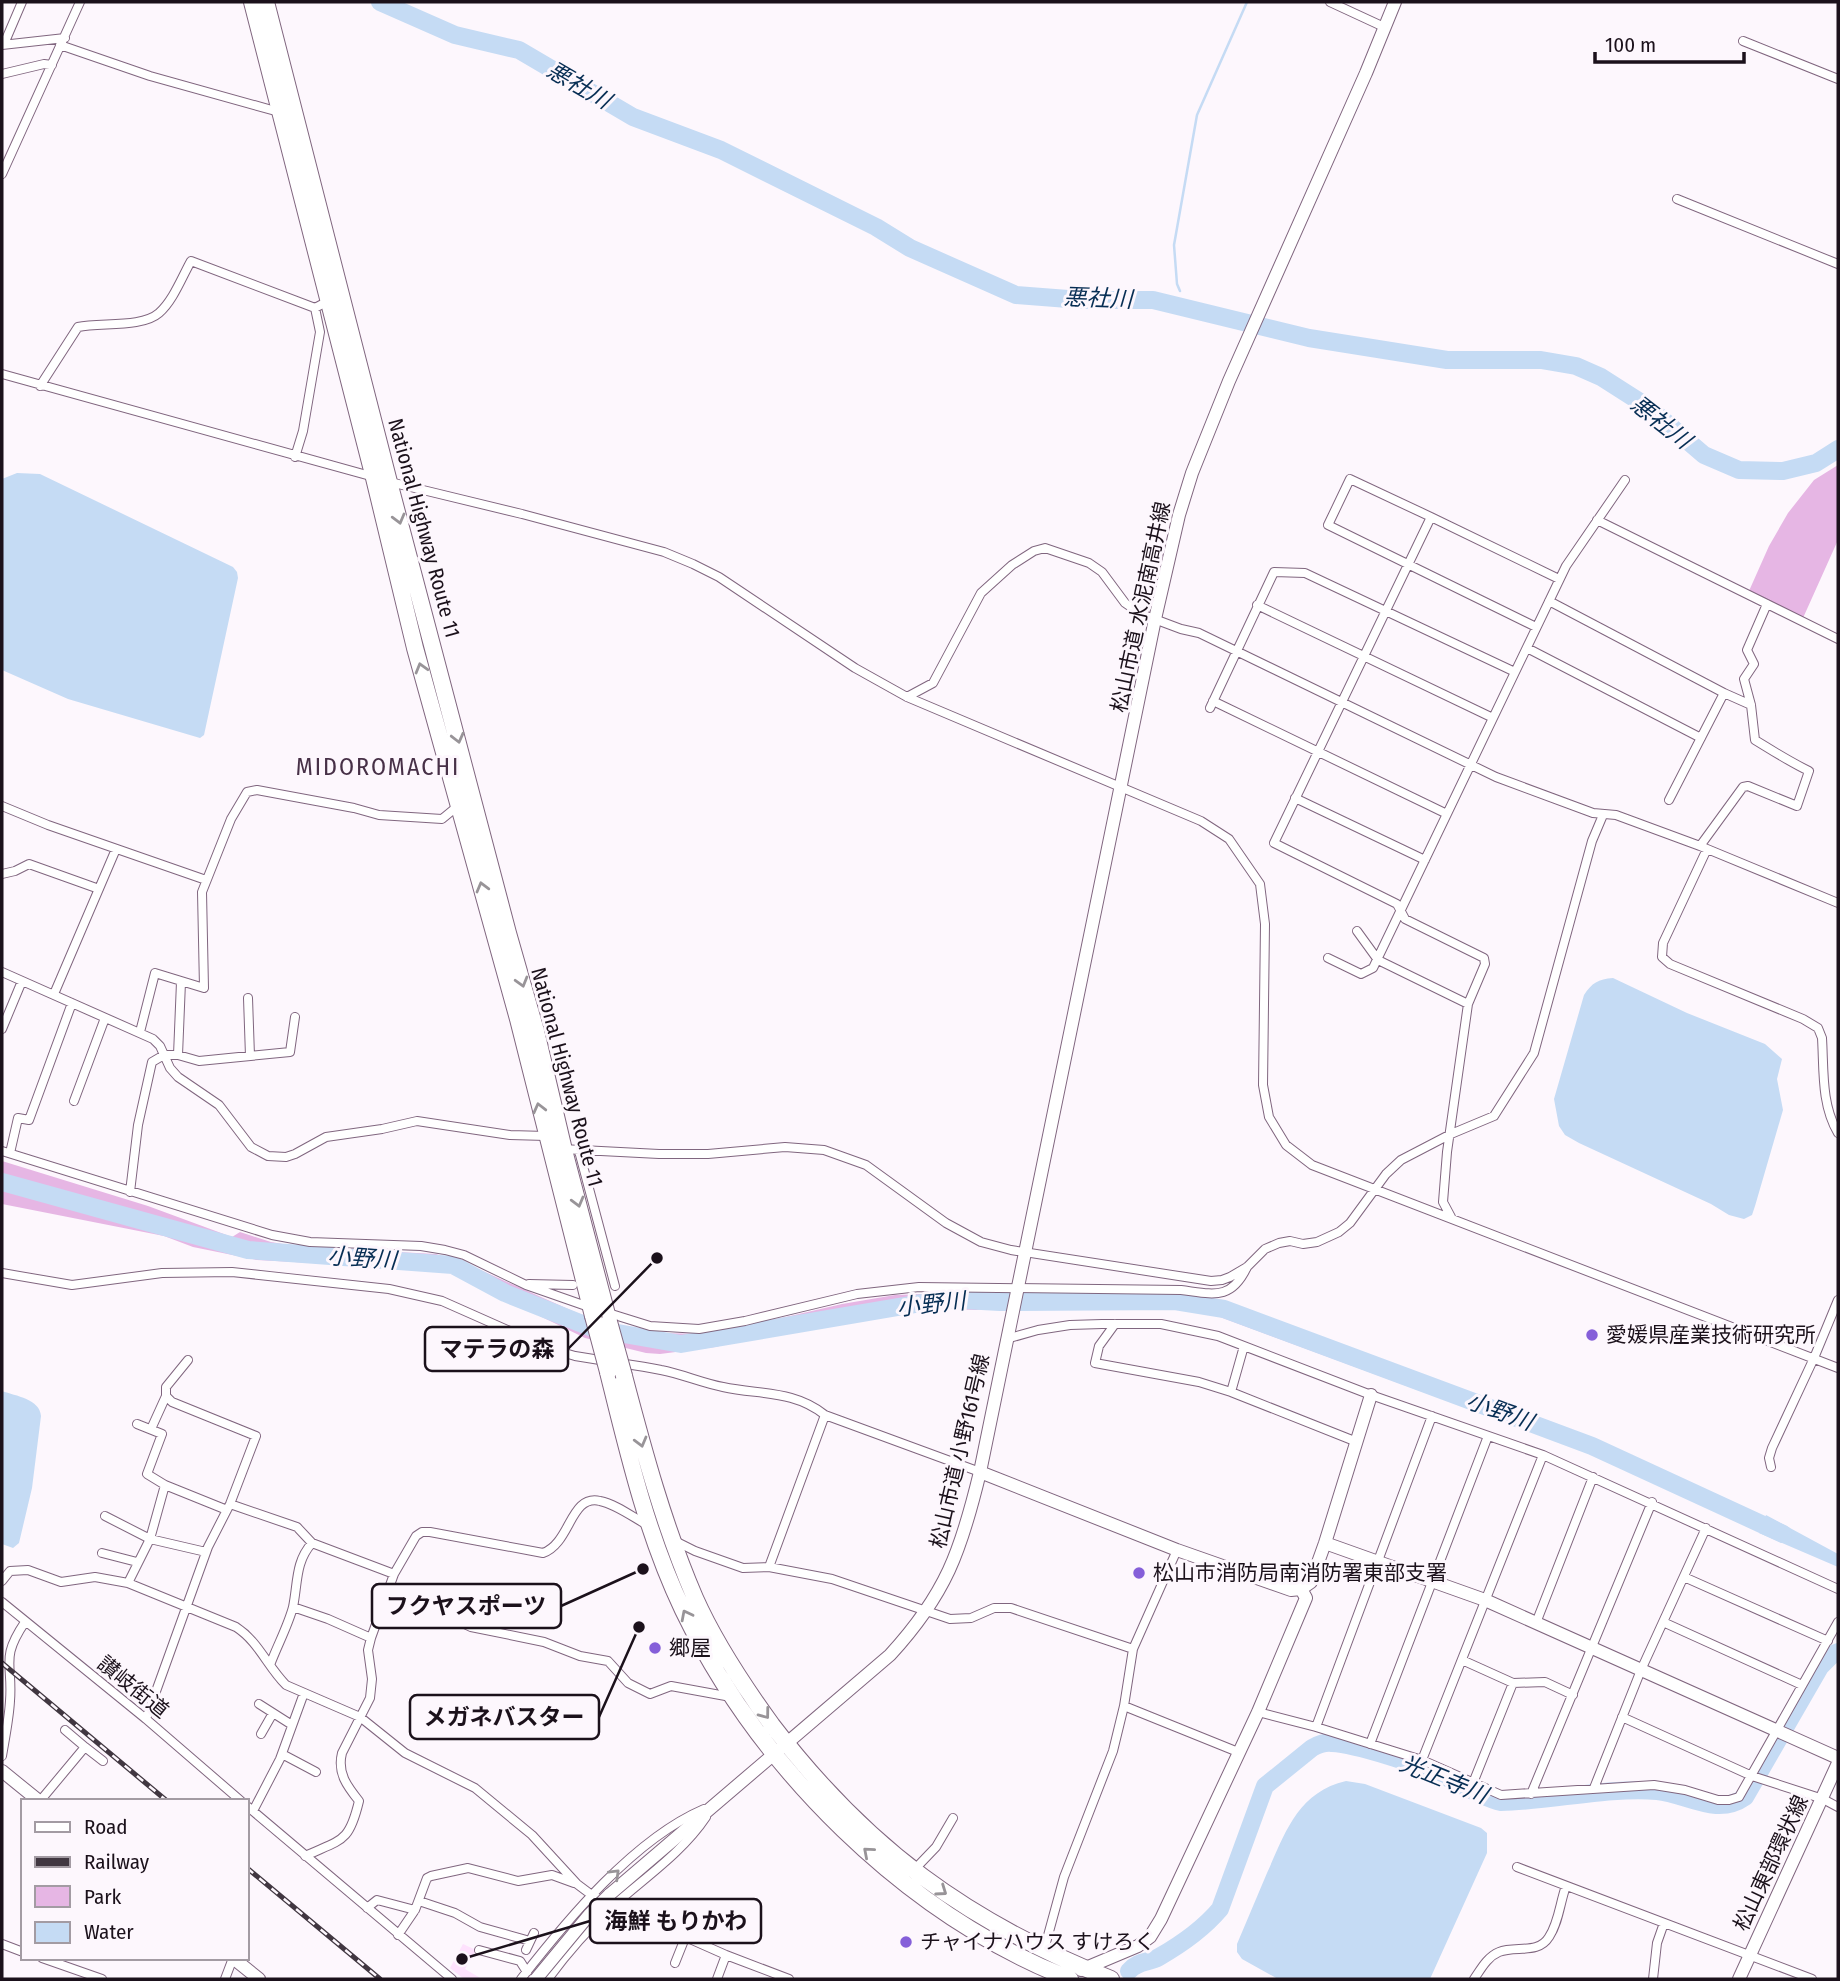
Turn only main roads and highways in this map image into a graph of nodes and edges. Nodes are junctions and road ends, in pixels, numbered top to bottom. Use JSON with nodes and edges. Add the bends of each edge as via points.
{"nodes":[{"id":1,"x":252,"y":2,"type":"edge"},
{"id":2,"x":266,"y":2,"type":"edge"},
{"id":3,"x":288,"y":115,"type":"junction"},
{"id":4,"x":466,"y":798,"type":"junction"},
{"id":5,"x":600,"y":1315,"type":"junction"},
{"id":6,"x":616,"y":1374,"type":"junction"},
{"id":7,"x":738,"y":1692,"type":"junction"},
{"id":8,"x":909,"y":1876,"type":"junction"},
{"id":9,"x":1064,"y":1978,"type":"edge"},
{"id":10,"x":1111,"y":1979,"type":"edge"}],
"edges":[{"from":1,"to":3,"type":"highway","name":"National Highway Route 11"},
{"from":2,"to":3,"type":"highway","name":"National Highway Route 11"},
{"from":3,"to":4,"type":"highway","name":"National Highway Route 11","via":[[328,300],[382,480],[415,648]]},
{"from":5,"to":4,"type":"highway","name":"National Highway Route 11","one_way":true,"via":[[546,1136]]},
{"from":4,"to":5,"type":"highway","name":"National Highway Route 11","one_way":true,"via":[[572,1151]]},
{"from":5,"to":6,"type":"highway","name":"National Highway Route 11","bridge":true},
{"from":6,"to":7,"type":"highway","name":"National Highway Route 11","one_way":true,"via":[[671,1539]]},
{"from":7,"to":6,"type":"highway","name":"National Highway Route 11","one_way":true,"via":[[682,1609],[649,1527]]},
{"from":7,"to":8,"type":"highway","name":"National Highway Route 11","one_way":true},
{"from":8,"to":7,"type":"highway","name":"National Highway Route 11","one_way":true,"via":[[877,1860],[824,1811],[774,1755]]},
{"from":8,"to":9,"type":"highway","name":"National Highway Route 11","via":[[933,1903],[994,1942]]},
{"from":8,"to":10,"type":"highway","name":"National Highway Route 11","one_way":true,"via":[[1001,1929]]}]}
